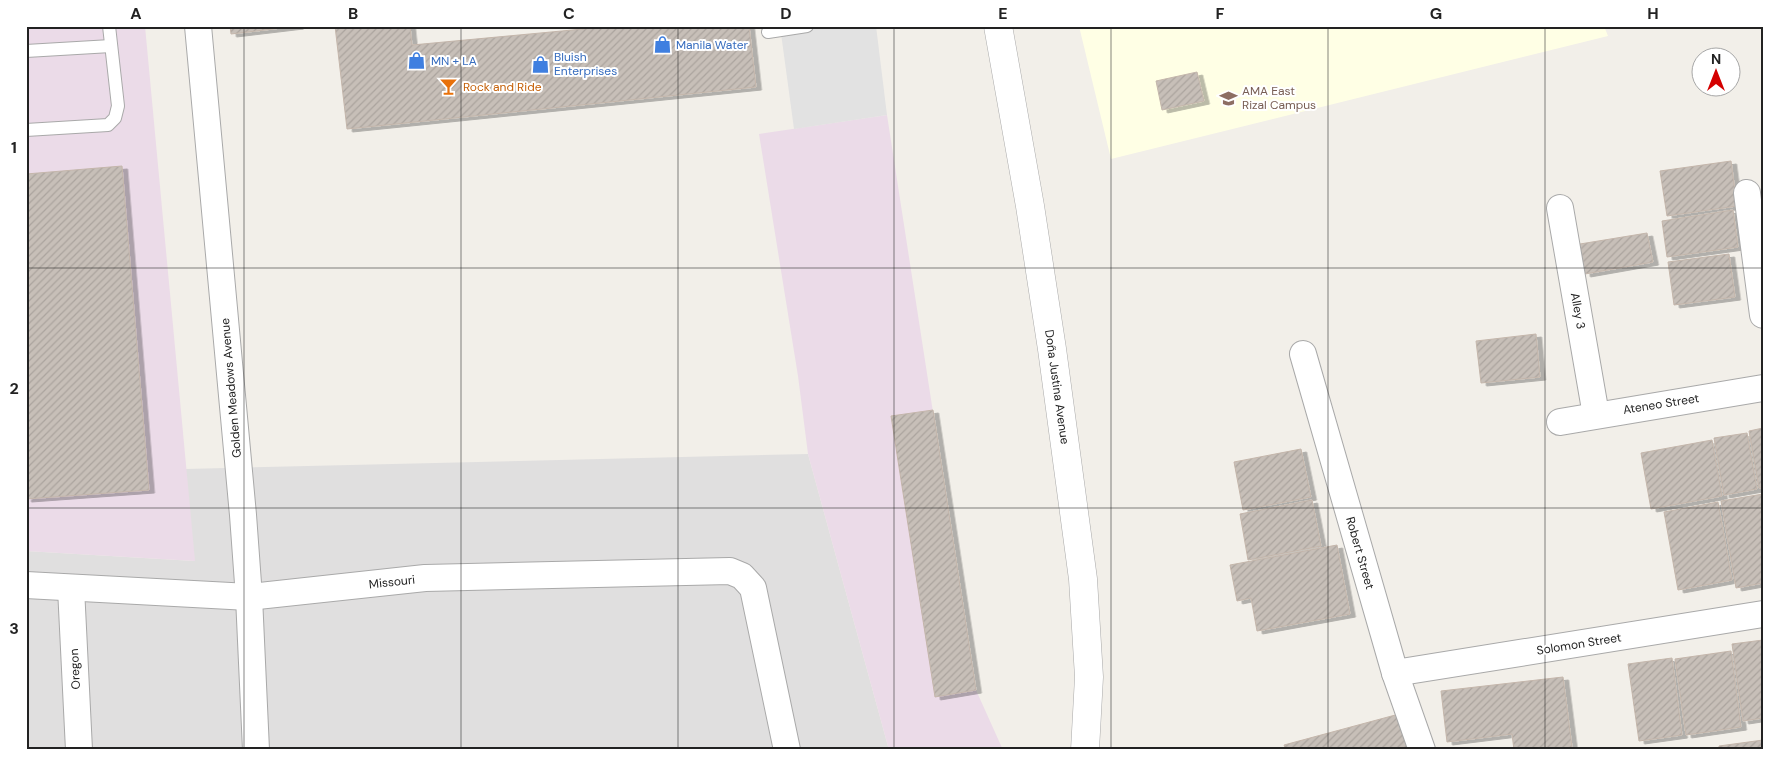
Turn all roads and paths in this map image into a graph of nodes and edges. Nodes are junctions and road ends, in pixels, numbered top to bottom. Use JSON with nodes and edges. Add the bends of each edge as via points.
{"nodes":[{"id":1,"x":109,"y":26,"type":"edge"},
{"id":2,"x":198,"y":26,"type":"edge"},
{"id":3,"x":807,"y":26,"type":"edge"},
{"id":4,"x":998,"y":26,"type":"edge"},
{"id":5,"x":768,"y":32,"type":"dead end"},
{"id":6,"x":111,"y":46,"type":"junction"},
{"id":7,"x":26,"y":51,"type":"edge"},
{"id":8,"x":26,"y":130,"type":"edge"},
{"id":9,"x":1747,"y":192,"type":"dead end"},
{"id":10,"x":1560,"y":208,"type":"dead end"},
{"id":11,"x":1763,"y":315,"type":"edge"},
{"id":12,"x":1303,"y":354,"type":"dead end"},
{"id":13,"x":1763,"y":388,"type":"edge"},
{"id":14,"x":1596,"y":415,"type":"junction"},
{"id":15,"x":1560,"y":422,"type":"dead end"},
{"id":16,"x":26,"y":585,"type":"edge"},
{"id":17,"x":71,"y":588,"type":"junction"},
{"id":18,"x":250,"y":597,"type":"junction"},
{"id":19,"x":1763,"y":614,"type":"edge"},
{"id":20,"x":1395,"y":673,"type":"junction"},
{"id":21,"x":79,"y":750,"type":"edge"},
{"id":22,"x":256,"y":750,"type":"edge"},
{"id":23,"x":787,"y":750,"type":"edge"},
{"id":24,"x":1086,"y":750,"type":"edge"},
{"id":25,"x":1422,"y":750,"type":"edge"}],
"edges":[{"from":1,"to":6,"type":"lane"},
{"from":2,"to":18,"type":"street","name":"Golden Meadows Avenue"},
{"from":3,"to":5,"type":"lane"},
{"from":4,"to":24,"type":"street","name":"Doña Justina Avenue","via":[[1030,206],[1084,579],[1089,677]]},
{"from":6,"to":7,"type":"lane"},
{"from":6,"to":8,"type":"lane","via":[[118,106],[115,118],[108,126]]},
{"from":9,"to":11,"type":"street"},
{"from":10,"to":14,"type":"street","name":"Alley 3"},
{"from":12,"to":20,"type":"street","name":"Robert Street"},
{"from":13,"to":14,"type":"street","name":"Ateneo Street"},
{"from":14,"to":15,"type":"street","name":"Ateneo Street"},
{"from":16,"to":17,"type":"street","name":"Missouri"},
{"from":17,"to":18,"type":"street","name":"Missouri"},
{"from":17,"to":21,"type":"street","name":"Oregon"},
{"from":18,"to":22,"type":"street","name":"Golden Meadows Avenue"},
{"from":18,"to":23,"type":"street","name":"Missouri","via":[[424,578],[730,571],[742,576],[753,588]]},
{"from":19,"to":20,"type":"street","name":"Solomon Street"},
{"from":20,"to":25,"type":"street","name":"Robert Street"}]}
